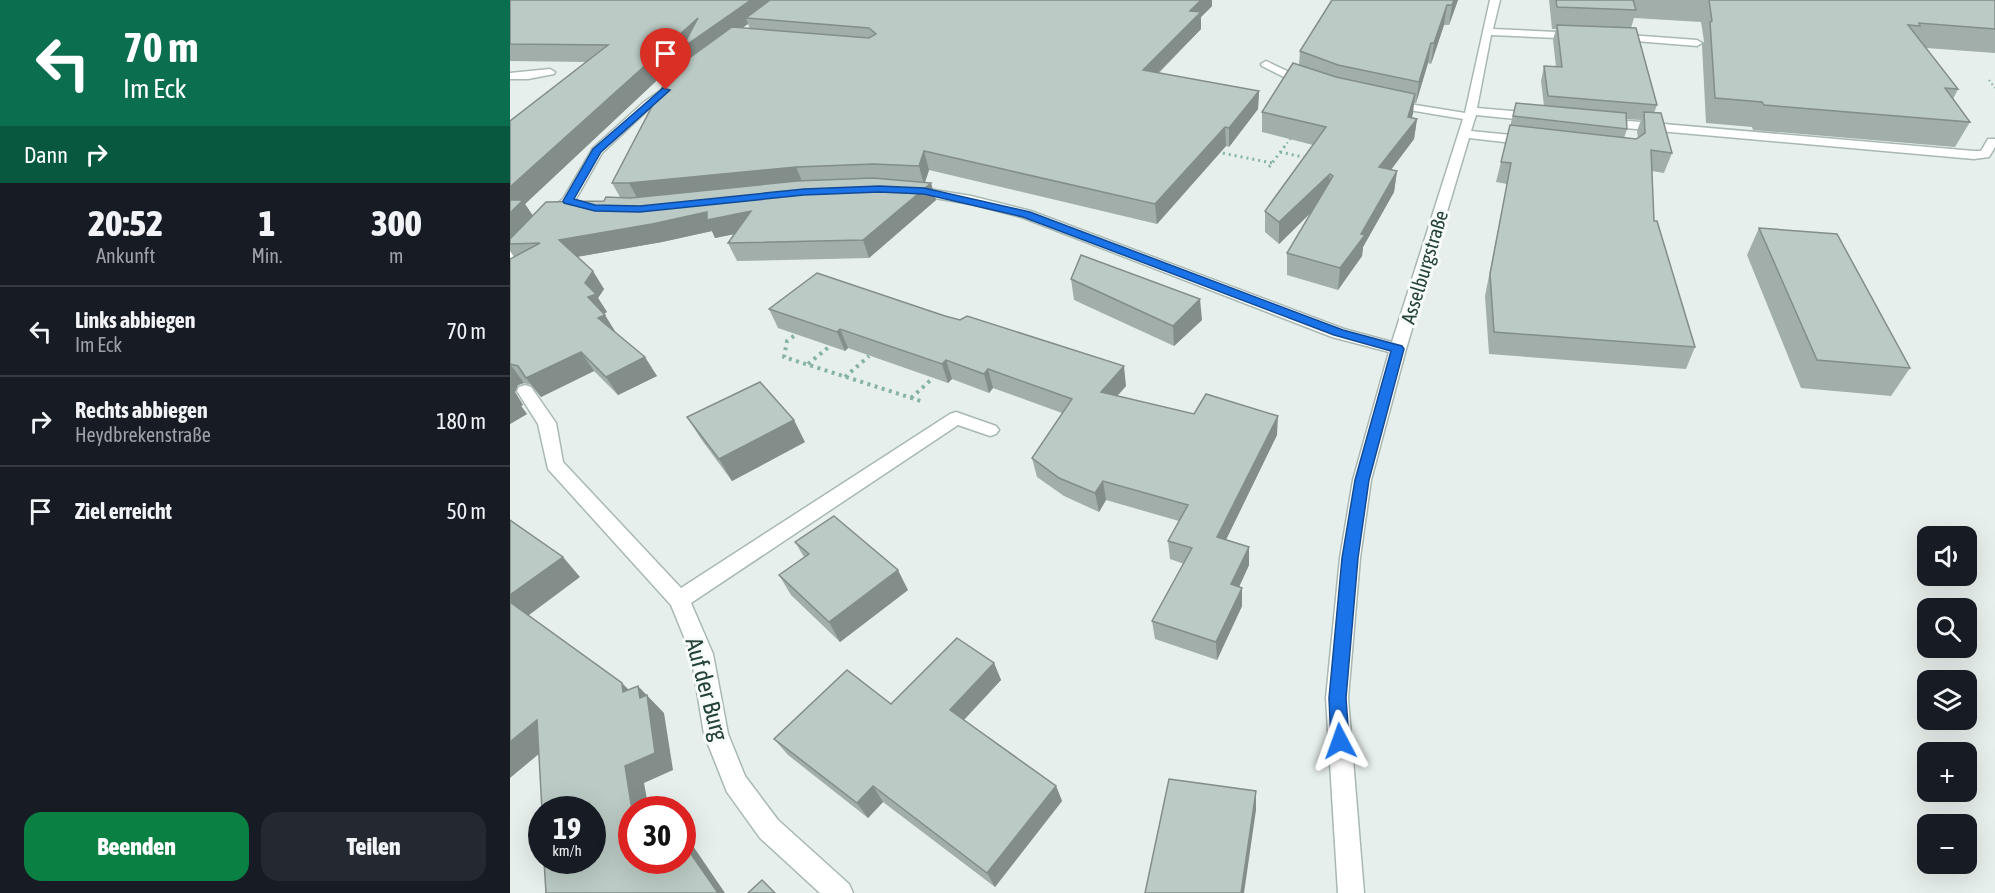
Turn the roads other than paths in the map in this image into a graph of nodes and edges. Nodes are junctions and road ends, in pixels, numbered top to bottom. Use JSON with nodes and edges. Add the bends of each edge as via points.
{"nodes":[{"id":1,"x":1495,"y":0,"type":"edge"},
{"id":2,"x":1487,"y":32,"type":"junction"},
{"id":3,"x":1587,"y":36,"type":"edge"},
{"id":4,"x":1599,"y":37,"type":"edge"},
{"id":5,"x":1697,"y":43,"type":"dead end"},
{"id":6,"x":1266,"y":64,"type":"dead end"},
{"id":7,"x":550,"y":72,"type":"dead end"},
{"id":8,"x":510,"y":76,"type":"edge"},
{"id":9,"x":684,"y":77,"type":"edge"},
{"id":10,"x":1315,"y":86,"type":"edge"},
{"id":11,"x":1383,"y":102,"type":"edge"},
{"id":12,"x":1470,"y":114,"type":"junction"},
{"id":13,"x":1552,"y":118,"type":"edge"},
{"id":14,"x":1626,"y":128,"type":"edge"},
{"id":15,"x":1465,"y":134,"type":"junction"},
{"id":16,"x":1992,"y":142,"type":"dead end"},
{"id":17,"x":1547,"y":143,"type":"edge"},
{"id":18,"x":890,"y":189,"type":"edge"},
{"id":19,"x":568,"y":201,"type":"junction"},
{"id":20,"x":586,"y":206,"type":"edge"},
{"id":21,"x":510,"y":259,"type":"edge"},
{"id":22,"x":1398,"y":349,"type":"junction"},
{"id":23,"x":525,"y":390,"type":"edge"},
{"id":24,"x":990,"y":430,"type":"dead end"},
{"id":25,"x":679,"y":600,"type":"junction"},
{"id":26,"x":840,"y":893,"type":"edge"},
{"id":27,"x":1352,"y":893,"type":"edge"}],
"edges":[{"from":1,"to":2,"type":"street","name":"Asselburgstraße"},
{"from":2,"to":3,"type":"street"},
{"from":2,"to":12,"type":"street","name":"Asselburgstraße"},
{"from":4,"to":5,"type":"street"},
{"from":6,"to":10,"type":"street"},
{"from":7,"to":8,"type":"street"},
{"from":9,"to":19,"type":"street","via":[[597,151]]},
{"from":11,"to":12,"type":"street"},
{"from":12,"to":13,"type":"street"},
{"from":12,"to":15,"type":"street","name":"Asselburgstraße"},
{"from":14,"to":16,"type":"street","via":[[1974,155],[1985,154]]},
{"from":15,"to":17,"type":"street"},
{"from":15,"to":22,"type":"street","name":"Asselburgstraße"},
{"from":18,"to":22,"type":"street","via":[[924,191],[1026,214],[1338,333]]},
{"from":19,"to":20,"type":"street"},
{"from":19,"to":21,"type":"street"},
{"from":22,"to":27,"type":"street","name":"Asselburgstraße","via":[[1362,480],[1350,558],[1337,698]]},
{"from":23,"to":25,"type":"street","name":"Auf der Burg","via":[[547,423],[554,464]]},
{"from":24,"to":25,"type":"street","via":[[956,418]]},
{"from":25,"to":26,"type":"street","name":"Auf der Burg","via":[[702,654],[716,734],[736,784],[769,829]]}]}
